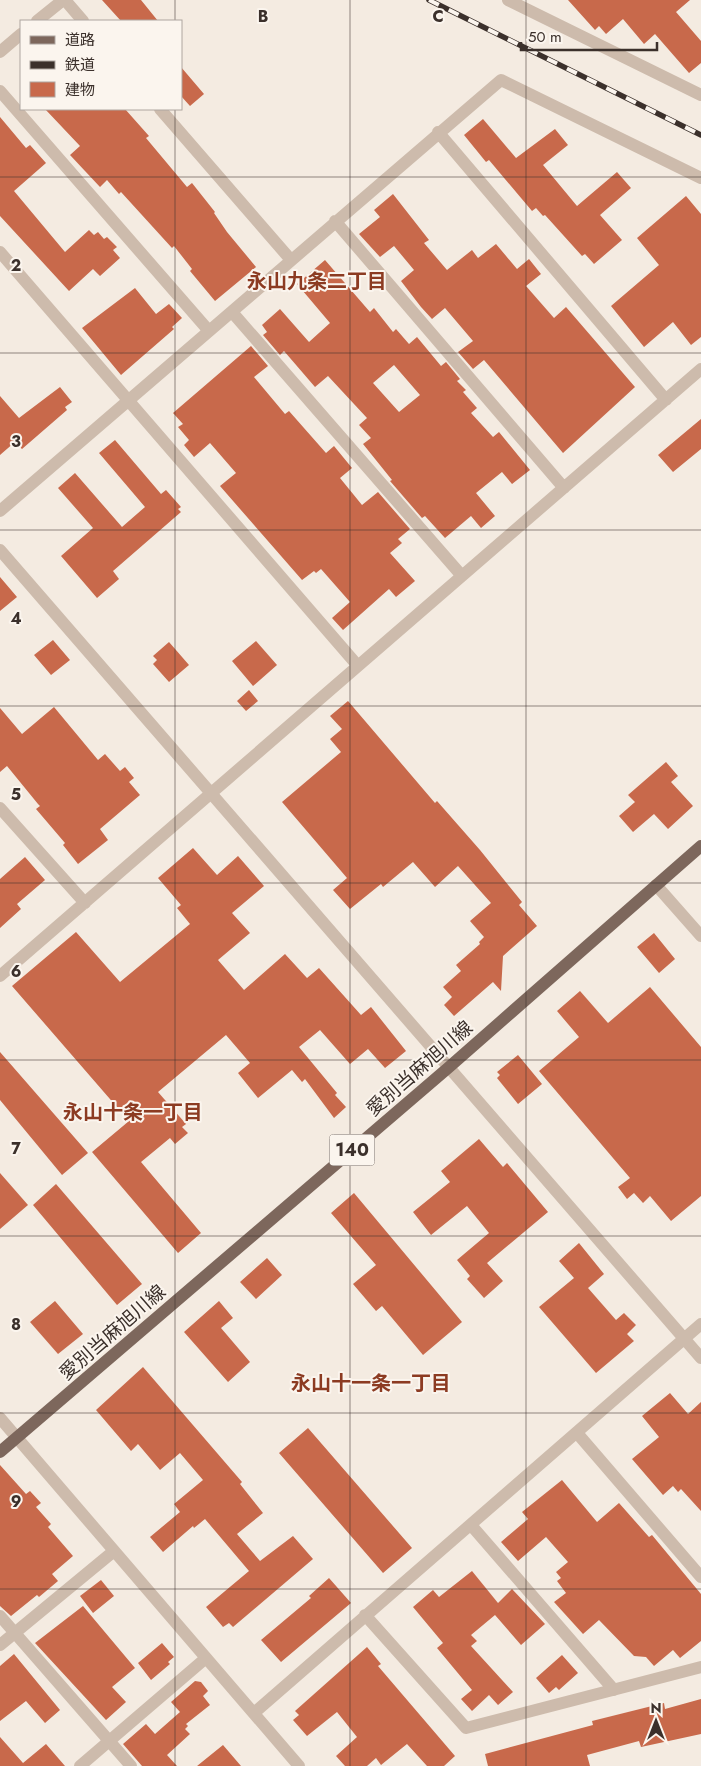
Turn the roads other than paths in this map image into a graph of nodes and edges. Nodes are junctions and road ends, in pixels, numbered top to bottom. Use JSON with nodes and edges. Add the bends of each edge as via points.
{"nodes":[{"id":1,"x":64,"y":0,"type":"edge"},
{"id":2,"x":508,"y":0,"type":"edge"},
{"id":3,"x":38,"y":20,"type":"edge"},
{"id":4,"x":82,"y":20,"type":"edge"},
{"id":5,"x":20,"y":35,"type":"edge"},
{"id":6,"x":1,"y":49,"type":"edge"},
{"id":7,"x":0,"y":91,"type":"edge"},
{"id":8,"x":701,"y":95,"type":"edge"},
{"id":9,"x":161,"y":110,"type":"edge"},
{"id":10,"x":438,"y":132,"type":"junction"},
{"id":11,"x":701,"y":178,"type":"edge"},
{"id":12,"x":335,"y":221,"type":"junction"},
{"id":13,"x":0,"y":252,"type":"edge"},
{"id":14,"x":291,"y":260,"type":"junction"},
{"id":15,"x":232,"y":312,"type":"junction"},
{"id":16,"x":209,"y":331,"type":"junction"},
{"id":17,"x":701,"y":369,"type":"edge"},
{"id":18,"x":666,"y":400,"type":"junction"},
{"id":19,"x":129,"y":401,"type":"junction"},
{"id":20,"x":564,"y":488,"type":"junction"},
{"id":21,"x":0,"y":511,"type":"edge"},
{"id":22,"x":0,"y":550,"type":"edge"},
{"id":23,"x":462,"y":576,"type":"junction"},
{"id":24,"x":358,"y":666,"type":"junction"},
{"id":25,"x":211,"y":794,"type":"junction"},
{"id":26,"x":0,"y":808,"type":"edge"},
{"id":27,"x":701,"y":846,"type":"edge"},
{"id":28,"x":656,"y":885,"type":"junction"},
{"id":29,"x":85,"y":903,"type":"junction"},
{"id":30,"x":701,"y":936,"type":"edge"},
{"id":31,"x":0,"y":976,"type":"edge"},
{"id":32,"x":448,"y":1068,"type":"junction"},
{"id":33,"x":701,"y":1324,"type":"edge"},
{"id":34,"x":684,"y":1338,"type":"junction"},
{"id":35,"x":701,"y":1358,"type":"edge"},
{"id":36,"x":0,"y":1418,"type":"edge"},
{"id":37,"x":577,"y":1433,"type":"junction"},
{"id":38,"x":17,"y":1438,"type":"junction"},
{"id":39,"x":0,"y":1452,"type":"edge"},
{"id":40,"x":471,"y":1526,"type":"junction"},
{"id":41,"x":114,"y":1551,"type":"junction"},
{"id":42,"x":701,"y":1577,"type":"edge"},
{"id":43,"x":366,"y":1615,"type":"junction"},
{"id":44,"x":0,"y":1616,"type":"edge"},
{"id":45,"x":14,"y":1633,"type":"junction"},
{"id":46,"x":0,"y":1645,"type":"edge"},
{"id":47,"x":206,"y":1658,"type":"junction"},
{"id":48,"x":701,"y":1667,"type":"edge"},
{"id":49,"x":614,"y":1690,"type":"junction"},
{"id":50,"x":254,"y":1713,"type":"junction"},
{"id":51,"x":110,"y":1741,"type":"junction"},
{"id":52,"x":80,"y":1766,"type":"edge"},
{"id":53,"x":131,"y":1766,"type":"edge"},
{"id":54,"x":299,"y":1766,"type":"edge"}],
"edges":[{"from":1,"to":3,"type":"street"},
{"from":1,"to":4,"type":"street"},
{"from":2,"to":8,"type":"street"},
{"from":5,"to":6,"type":"street"},
{"from":7,"to":16,"type":"street"},
{"from":9,"to":14,"type":"street"},
{"from":10,"to":11,"type":"street","via":[[501,80]]},
{"from":10,"to":12,"type":"street"},
{"from":10,"to":18,"type":"street"},
{"from":12,"to":14,"type":"street"},
{"from":12,"to":20,"type":"street"},
{"from":13,"to":19,"type":"street"},
{"from":14,"to":15,"type":"street"},
{"from":15,"to":16,"type":"street"},
{"from":15,"to":23,"type":"street"},
{"from":16,"to":19,"type":"street"},
{"from":17,"to":18,"type":"street"},
{"from":18,"to":20,"type":"street"},
{"from":19,"to":21,"type":"street"},
{"from":19,"to":24,"type":"street"},
{"from":20,"to":23,"type":"street"},
{"from":22,"to":25,"type":"street"},
{"from":23,"to":24,"type":"street"},
{"from":24,"to":25,"type":"street"},
{"from":25,"to":29,"type":"street"},
{"from":25,"to":32,"type":"street"},
{"from":26,"to":29,"type":"street"},
{"from":27,"to":28,"type":"main road","name":"愛別当麻旭川線","number":"140"},
{"from":28,"to":30,"type":"street"},
{"from":28,"to":32,"type":"main road","name":"愛別当麻旭川線","number":"140"},
{"from":29,"to":31,"type":"street"},
{"from":32,"to":34,"type":"street"},
{"from":32,"to":38,"type":"main road","name":"愛別当麻旭川線","number":"140"},
{"from":33,"to":34,"type":"street"},
{"from":34,"to":35,"type":"street"},
{"from":34,"to":37,"type":"street"},
{"from":36,"to":38,"type":"street"},
{"from":37,"to":40,"type":"street"},
{"from":37,"to":42,"type":"street"},
{"from":38,"to":39,"type":"main road","name":"愛別当麻旭川線","number":"140"},
{"from":38,"to":41,"type":"street"},
{"from":40,"to":43,"type":"street"},
{"from":40,"to":49,"type":"street"},
{"from":41,"to":45,"type":"street"},
{"from":41,"to":47,"type":"street"},
{"from":43,"to":49,"type":"street","via":[[466,1728]]},
{"from":43,"to":50,"type":"street"},
{"from":44,"to":45,"type":"street"},
{"from":45,"to":46,"type":"street"},
{"from":45,"to":51,"type":"street"},
{"from":47,"to":50,"type":"street"},
{"from":47,"to":51,"type":"street"},
{"from":48,"to":49,"type":"street"},
{"from":50,"to":54,"type":"street"},
{"from":51,"to":52,"type":"street"},
{"from":51,"to":53,"type":"street"}]}
